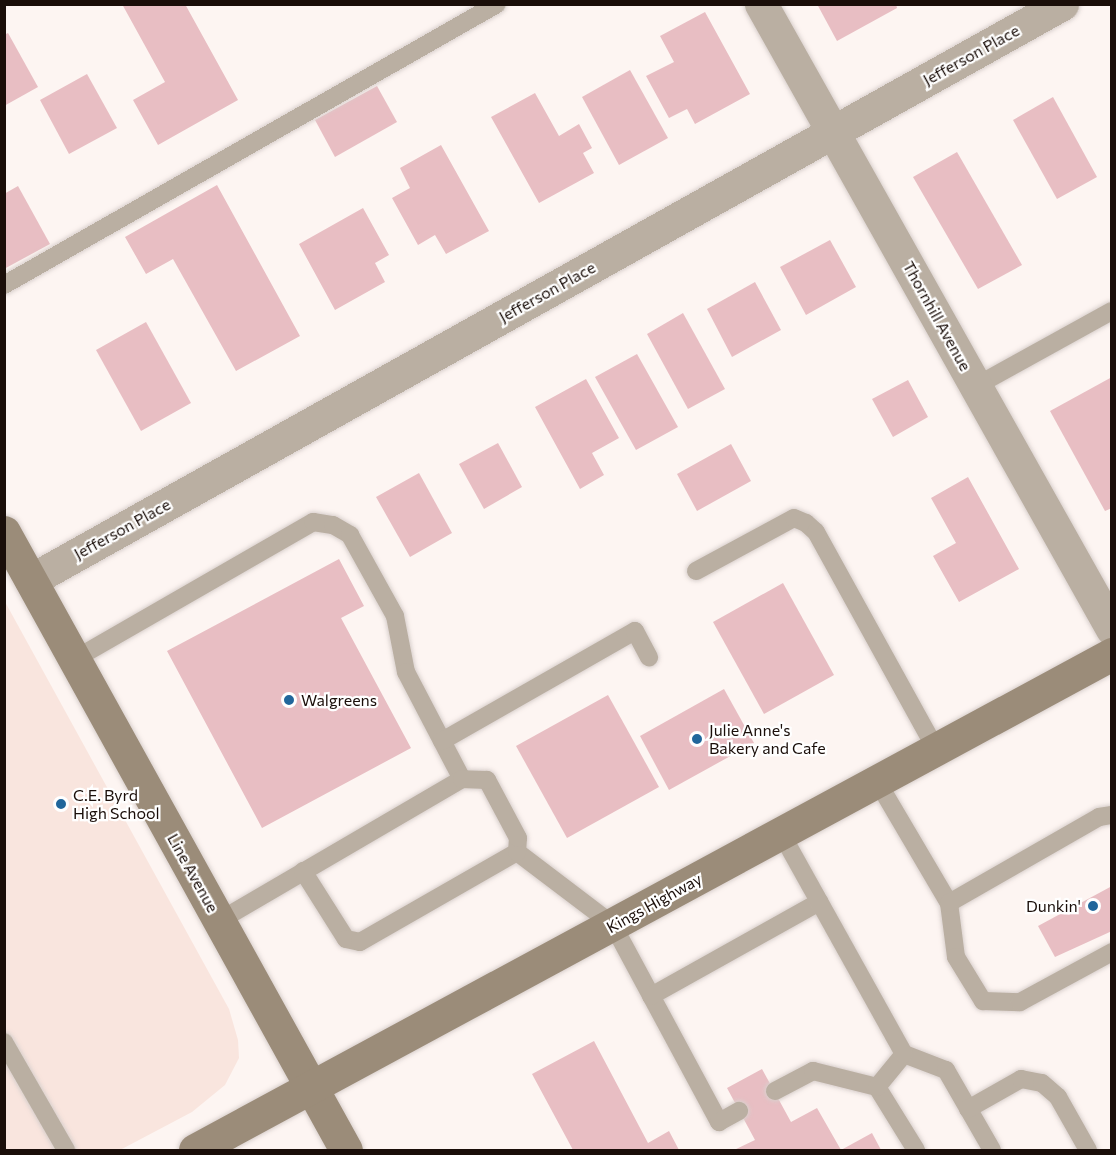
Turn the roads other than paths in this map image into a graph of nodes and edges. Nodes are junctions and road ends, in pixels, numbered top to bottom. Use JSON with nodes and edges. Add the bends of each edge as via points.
{"nodes":[{"id":1,"x":497,"y":4,"type":"edge"},
{"id":2,"x":761,"y":4,"type":"edge"},
{"id":3,"x":1062,"y":4,"type":"edge"},
{"id":4,"x":833,"y":132,"type":"junction"},
{"id":5,"x":4,"y":285,"type":"edge"},
{"id":6,"x":1112,"y":311,"type":"edge"},
{"id":7,"x":976,"y":386,"type":"junction"},
{"id":8,"x":4,"y":532,"type":"edge"},
{"id":9,"x":696,"y":571,"type":"dead end"},
{"id":10,"x":31,"y":580,"type":"junction"},
{"id":11,"x":1112,"y":628,"type":"edge"},
{"id":12,"x":1112,"y":654,"type":"edge"},
{"id":13,"x":649,"y":657,"type":"dead end"},
{"id":14,"x":75,"y":659,"type":"junction"},
{"id":15,"x":442,"y":741,"type":"junction"},
{"id":16,"x":936,"y":749,"type":"junction"},
{"id":17,"x":462,"y":779,"type":"junction"},
{"id":18,"x":877,"y":781,"type":"junction"},
{"id":19,"x":1112,"y":815,"type":"edge"},
{"id":20,"x":781,"y":833,"type":"junction"},
{"id":21,"x":517,"y":852,"type":"junction"},
{"id":22,"x":303,"y":871,"type":"junction"},
{"id":23,"x":819,"y":902,"type":"junction"},
{"id":24,"x":950,"y":903,"type":"junction"},
{"id":25,"x":219,"y":921,"type":"junction"},
{"id":26,"x":613,"y":926,"type":"junction"},
{"id":27,"x":1112,"y":952,"type":"edge"},
{"id":28,"x":651,"y":996,"type":"junction"},
{"id":29,"x":4,"y":1042,"type":"edge"},
{"id":30,"x":904,"y":1054,"type":"junction"},
{"id":31,"x":878,"y":1087,"type":"junction"},
{"id":32,"x":313,"y":1089,"type":"junction"},
{"id":33,"x":775,"y":1091,"type":"dead end"},
{"id":34,"x":968,"y":1109,"type":"junction"},
{"id":35,"x":739,"y":1111,"type":"dead end"},
{"id":36,"x":202,"y":1149,"type":"edge"},
{"id":37,"x":66,"y":1150,"type":"edge"},
{"id":38,"x":346,"y":1150,"type":"edge"},
{"id":39,"x":916,"y":1150,"type":"edge"},
{"id":40,"x":992,"y":1150,"type":"edge"},
{"id":41,"x":1088,"y":1150,"type":"edge"}],
"edges":[{"from":1,"to":5,"type":"lane"},
{"from":2,"to":4,"type":"street","name":"Thornhill Avenue"},
{"from":3,"to":4,"type":"street","name":"Jefferson Place"},
{"from":4,"to":7,"type":"street","name":"Thornhill Avenue"},
{"from":4,"to":10,"type":"street","name":"Jefferson Place"},
{"from":6,"to":7,"type":"lane"},
{"from":7,"to":11,"type":"street","name":"Thornhill Avenue"},
{"from":8,"to":10,"type":"main road","name":"Line Avenue"},
{"from":9,"to":16,"type":"lane","via":[[794,518],[806,523],[816,532]]},
{"from":10,"to":14,"type":"main road","name":"Line Avenue"},
{"from":12,"to":16,"type":"main road","name":"Kings Highway"},
{"from":13,"to":15,"type":"lane","via":[[635,631]]},
{"from":14,"to":15,"type":"lane","via":[[313,522],[333,525],[350,535],[395,616],[406,672]]},
{"from":14,"to":25,"type":"main road","name":"Line Avenue"},
{"from":15,"to":17,"type":"lane"},
{"from":16,"to":18,"type":"main road","name":"Kings Highway"},
{"from":17,"to":21,"type":"lane","via":[[487,780],[518,838]]},
{"from":17,"to":22,"type":"lane"},
{"from":18,"to":20,"type":"main road","name":"Kings Highway"},
{"from":18,"to":24,"type":"lane"},
{"from":19,"to":24,"type":"lane","via":[[1099,817]]},
{"from":20,"to":23,"type":"lane"},
{"from":20,"to":26,"type":"main road","name":"Kings Highway"},
{"from":21,"to":22,"type":"lane","via":[[360,942],[346,939]]},
{"from":21,"to":26,"type":"lane"},
{"from":22,"to":25,"type":"lane"},
{"from":23,"to":28,"type":"lane"},
{"from":23,"to":30,"type":"lane"},
{"from":24,"to":27,"type":"lane","via":[[956,957],[983,1002],[1020,1002]]},
{"from":25,"to":32,"type":"main road","name":"Line Avenue"},
{"from":26,"to":28,"type":"lane"},
{"from":26,"to":32,"type":"main road","name":"Kings Highway"},
{"from":28,"to":35,"type":"lane","via":[[719,1122]]},
{"from":29,"to":37,"type":"lane"},
{"from":30,"to":31,"type":"lane"},
{"from":30,"to":34,"type":"lane","via":[[946,1070]]},
{"from":31,"to":33,"type":"lane","via":[[813,1071]]},
{"from":31,"to":39,"type":"lane"},
{"from":32,"to":36,"type":"main road","name":"Kings Highway"},
{"from":32,"to":38,"type":"main road","name":"Line Avenue"},
{"from":34,"to":40,"type":"lane"},
{"from":34,"to":41,"type":"lane","via":[[1021,1079],[1042,1083],[1058,1097]]}]}
